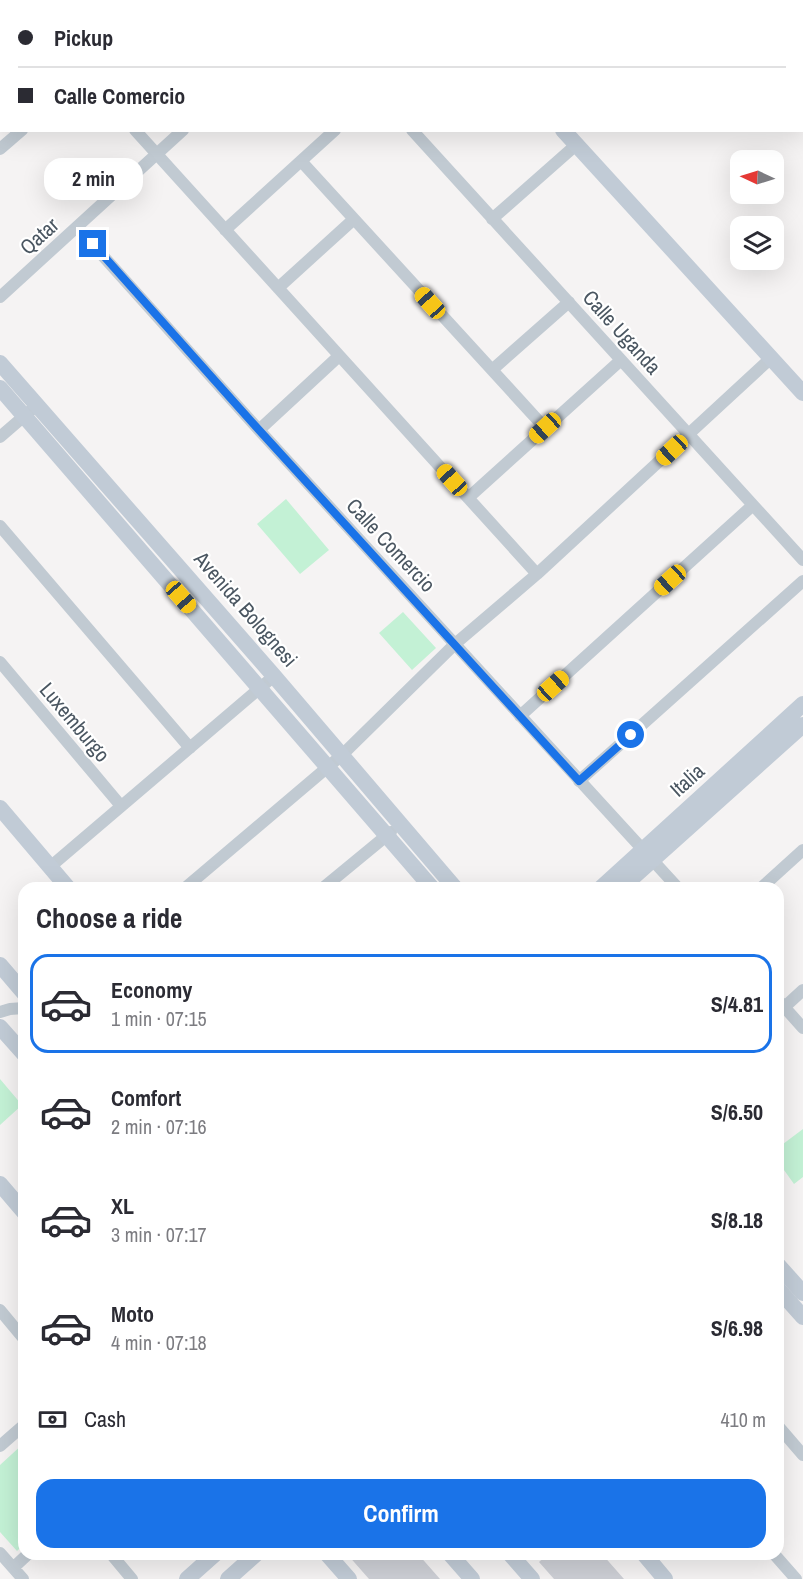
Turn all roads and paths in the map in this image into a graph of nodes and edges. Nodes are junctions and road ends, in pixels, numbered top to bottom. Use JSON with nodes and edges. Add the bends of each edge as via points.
{"nodes":[{"id":1,"x":20,"y":132,"type":"edge"},
{"id":2,"x":137,"y":132,"type":"edge"},
{"id":3,"x":181,"y":132,"type":"edge"},
{"id":4,"x":333,"y":132,"type":"edge"},
{"id":5,"x":414,"y":132,"type":"edge"},
{"id":6,"x":565,"y":132,"type":"edge"},
{"id":7,"x":576,"y":145,"type":"junction"},
{"id":8,"x":0,"y":149,"type":"edge"},
{"id":9,"x":157,"y":154,"type":"junction"},
{"id":10,"x":301,"y":161,"type":"junction"},
{"id":11,"x":354,"y":219,"type":"junction"},
{"id":12,"x":492,"y":219,"type":"junction"},
{"id":13,"x":77,"y":227,"type":"junction"},
{"id":14,"x":225,"y":230,"type":"junction"},
{"id":15,"x":278,"y":288,"type":"junction"},
{"id":16,"x":0,"y":297,"type":"edge"},
{"id":17,"x":568,"y":303,"type":"junction"},
{"id":18,"x":339,"y":356,"type":"junction"},
{"id":19,"x":771,"y":358,"type":"junction"},
{"id":20,"x":621,"y":360,"type":"junction"},
{"id":21,"x":0,"y":363,"type":"edge"},
{"id":22,"x":492,"y":370,"type":"junction"},
{"id":23,"x":0,"y":388,"type":"edge"},
{"id":24,"x":803,"y":393,"type":"edge"},
{"id":25,"x":37,"y":405,"type":"junction"},
{"id":26,"x":24,"y":416,"type":"junction"},
{"id":27,"x":545,"y":428,"type":"junction"},
{"id":28,"x":259,"y":430,"type":"junction"},
{"id":29,"x":689,"y":434,"type":"junction"},
{"id":30,"x":0,"y":436,"type":"edge"},
{"id":31,"x":468,"y":498,"type":"junction"},
{"id":32,"x":753,"y":505,"type":"junction"},
{"id":33,"x":0,"y":526,"type":"edge"},
{"id":34,"x":803,"y":560,"type":"edge"},
{"id":35,"x":537,"y":574,"type":"junction"},
{"id":36,"x":803,"y":581,"type":"edge"},
{"id":37,"x":455,"y":644,"type":"junction"},
{"id":38,"x":0,"y":662,"type":"edge"},
{"id":39,"x":274,"y":676,"type":"junction"},
{"id":40,"x":259,"y":688,"type":"junction"},
{"id":41,"x":803,"y":704,"type":"edge"},
{"id":42,"x":520,"y":716,"type":"junction"},
{"id":43,"x":803,"y":725,"type":"edge"},
{"id":44,"x":190,"y":748,"type":"junction"},
{"id":45,"x":342,"y":755,"type":"junction"},
{"id":46,"x":327,"y":767,"type":"junction"},
{"id":47,"x":579,"y":781,"type":"junction"},
{"id":48,"x":121,"y":806,"type":"junction"},
{"id":49,"x":0,"y":808,"type":"edge"},
{"id":50,"x":401,"y":824,"type":"junction"},
{"id":51,"x":387,"y":835,"type":"junction"},
{"id":52,"x":803,"y":850,"type":"edge"},
{"id":53,"x":648,"y":855,"type":"junction"},
{"id":54,"x":50,"y":867,"type":"junction"},
{"id":55,"x":63,"y":882,"type":"edge"},
{"id":56,"x":197,"y":882,"type":"edge"},
{"id":57,"x":329,"y":882,"type":"edge"},
{"id":58,"x":427,"y":882,"type":"edge"},
{"id":59,"x":450,"y":882,"type":"edge"},
{"id":60,"x":610,"y":882,"type":"edge"},
{"id":61,"x":626,"y":882,"type":"edge"},
{"id":62,"x":673,"y":882,"type":"edge"},
{"id":63,"x":768,"y":882,"type":"edge"},
{"id":64,"x":0,"y":965,"type":"edge"},
{"id":65,"x":18,"y":986,"type":"edge"},
{"id":66,"x":803,"y":990,"type":"edge"},
{"id":67,"x":784,"y":1005,"type":"edge"},
{"id":68,"x":18,"y":1008,"type":"edge"},
{"id":69,"x":784,"y":1010,"type":"edge"},
{"id":70,"x":0,"y":1012,"type":"edge"},
{"id":71,"x":0,"y":1027,"type":"edge"},
{"id":72,"x":803,"y":1028,"type":"edge"},
{"id":73,"x":18,"y":1047,"type":"edge"},
{"id":74,"x":0,"y":1184,"type":"edge"},
{"id":75,"x":18,"y":1205,"type":"edge"},
{"id":76,"x":784,"y":1272,"type":"edge"},
{"id":77,"x":803,"y":1293,"type":"edge"},
{"id":78,"x":784,"y":1296,"type":"edge"},
{"id":79,"x":0,"y":1310,"type":"edge"},
{"id":80,"x":803,"y":1317,"type":"edge"},
{"id":81,"x":18,"y":1332,"type":"edge"},
{"id":82,"x":18,"y":1429,"type":"edge"},
{"id":83,"x":784,"y":1433,"type":"edge"},
{"id":84,"x":2,"y":1440,"type":"edge"},
{"id":85,"x":803,"y":1455,"type":"edge"},
{"id":86,"x":0,"y":1553,"type":"edge"},
{"id":87,"x":22,"y":1560,"type":"edge"},
{"id":88,"x":116,"y":1560,"type":"edge"},
{"id":89,"x":206,"y":1560,"type":"edge"},
{"id":90,"x":249,"y":1560,"type":"edge"},
{"id":91,"x":332,"y":1560,"type":"edge"},
{"id":92,"x":455,"y":1560,"type":"edge"},
{"id":93,"x":515,"y":1560,"type":"edge"},
{"id":94,"x":649,"y":1560,"type":"edge"},
{"id":95,"x":779,"y":1560,"type":"edge"},
{"id":96,"x":13,"y":1568,"type":"junction"},
{"id":97,"x":23,"y":1579,"type":"edge"},
{"id":98,"x":132,"y":1579,"type":"edge"},
{"id":99,"x":187,"y":1579,"type":"edge"},
{"id":100,"x":228,"y":1579,"type":"edge"},
{"id":101,"x":349,"y":1579,"type":"edge"},
{"id":102,"x":472,"y":1579,"type":"edge"},
{"id":103,"x":532,"y":1579,"type":"edge"},
{"id":104,"x":665,"y":1579,"type":"edge"},
{"id":105,"x":796,"y":1579,"type":"edge"}],
"edges":[{"from":1,"to":8,"type":"street"},
{"from":2,"to":9,"type":"street"},
{"from":3,"to":9,"type":"street","name":"Qatar"},
{"from":4,"to":10,"type":"street"},
{"from":5,"to":12,"type":"street","name":"Calle Uganda"},
{"from":6,"to":7,"type":"street"},
{"from":7,"to":12,"type":"street"},
{"from":7,"to":19,"type":"street"},
{"from":9,"to":13,"type":"street","name":"Qatar"},
{"from":9,"to":14,"type":"street"},
{"from":10,"to":11,"type":"street"},
{"from":10,"to":14,"type":"street"},
{"from":11,"to":15,"type":"street"},
{"from":11,"to":22,"type":"street"},
{"from":12,"to":17,"type":"street","name":"Calle Uganda"},
{"from":13,"to":16,"type":"street","name":"Qatar"},
{"from":13,"to":28,"type":"street","name":"Calle Comercio"},
{"from":14,"to":15,"type":"street"},
{"from":15,"to":18,"type":"street"},
{"from":17,"to":20,"type":"street","name":"Calle Uganda"},
{"from":17,"to":22,"type":"street"},
{"from":18,"to":28,"type":"street"},
{"from":18,"to":31,"type":"street"},
{"from":19,"to":24,"type":"street"},
{"from":19,"to":29,"type":"street"},
{"from":20,"to":27,"type":"street"},
{"from":20,"to":29,"type":"street","name":"Calle Uganda"},
{"from":21,"to":25,"type":"street","name":"Avenida Bolognesi"},
{"from":22,"to":27,"type":"street"},
{"from":23,"to":26,"type":"street","name":"Avenida Bolognesi"},
{"from":25,"to":26,"type":"street"},
{"from":25,"to":39,"type":"street","name":"Avenida Bolognesi"},
{"from":26,"to":30,"type":"street"},
{"from":26,"to":40,"type":"street","name":"Avenida Bolognesi"},
{"from":27,"to":31,"type":"street"},
{"from":28,"to":37,"type":"street","name":"Calle Comercio"},
{"from":29,"to":32,"type":"street","name":"Calle Uganda"},
{"from":29,"to":35,"type":"street"},
{"from":31,"to":35,"type":"street"},
{"from":32,"to":34,"type":"street","name":"Calle Uganda"},
{"from":32,"to":42,"type":"street"},
{"from":33,"to":44,"type":"street"},
{"from":35,"to":37,"type":"street"},
{"from":36,"to":47,"type":"street"},
{"from":37,"to":42,"type":"street","name":"Calle Comercio"},
{"from":37,"to":45,"type":"street"},
{"from":38,"to":48,"type":"street","name":"Luxemburgo"},
{"from":39,"to":40,"type":"street"},
{"from":39,"to":45,"type":"street","name":"Avenida Bolognesi"},
{"from":40,"to":44,"type":"street"},
{"from":40,"to":46,"type":"street","name":"Avenida Bolognesi"},
{"from":41,"to":53,"type":"street","name":"Italia"},
{"from":42,"to":47,"type":"street","name":"Calle Comercio"},
{"from":43,"to":53,"type":"street"},
{"from":44,"to":48,"type":"street"},
{"from":45,"to":46,"type":"street"},
{"from":45,"to":50,"type":"street","name":"Avenida Bolognesi"},
{"from":46,"to":51,"type":"street","name":"Avenida Bolognesi"},
{"from":46,"to":56,"type":"street"},
{"from":47,"to":53,"type":"street","name":"Calle Comercio"},
{"from":48,"to":54,"type":"street"},
{"from":49,"to":54,"type":"street"},
{"from":50,"to":51,"type":"street"},
{"from":50,"to":59,"type":"street","name":"Avenida Bolognesi"},
{"from":51,"to":57,"type":"street"},
{"from":51,"to":58,"type":"street","name":"Avenida Bolognesi"},
{"from":52,"to":63,"type":"street"},
{"from":53,"to":60,"type":"street","name":"Italia"},
{"from":53,"to":61,"type":"street"},
{"from":53,"to":62,"type":"street","name":"Calle Comercio"},
{"from":54,"to":55,"type":"street"},
{"from":64,"to":65,"type":"street"},
{"from":66,"to":67,"type":"street"},
{"from":68,"to":70,"type":"street"},
{"from":69,"to":72,"type":"street"},
{"from":71,"to":73,"type":"street"},
{"from":74,"to":75,"type":"street"},
{"from":76,"to":77,"type":"street"},
{"from":78,"to":80,"type":"street"},
{"from":79,"to":81,"type":"street"},
{"from":82,"to":84,"type":"street"},
{"from":83,"to":85,"type":"street"},
{"from":86,"to":96,"type":"street"},
{"from":87,"to":96,"type":"street"},
{"from":88,"to":98,"type":"street"},
{"from":89,"to":99,"type":"street"},
{"from":90,"to":100,"type":"street"},
{"from":91,"to":101,"type":"street"},
{"from":92,"to":102,"type":"street"},
{"from":93,"to":103,"type":"street"},
{"from":94,"to":104,"type":"street"},
{"from":95,"to":105,"type":"street"},
{"from":96,"to":97,"type":"street"}]}
